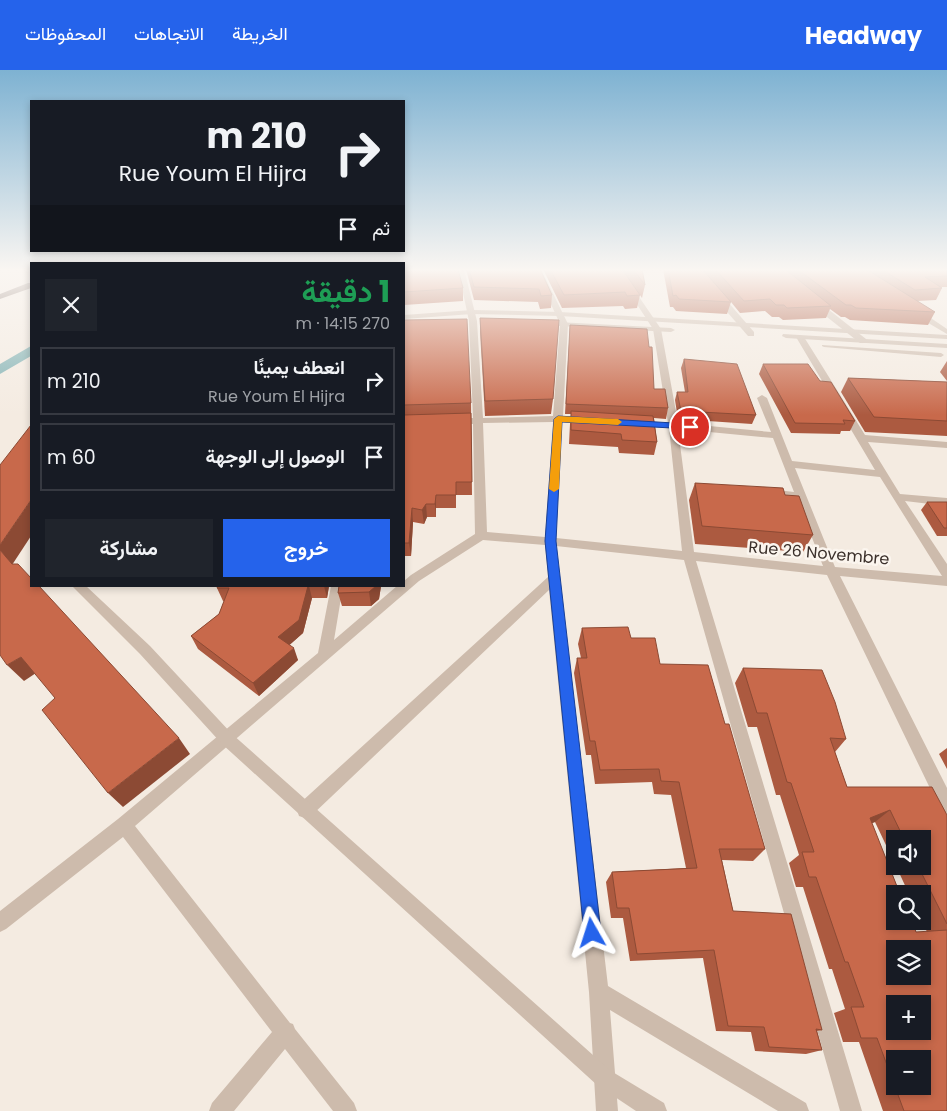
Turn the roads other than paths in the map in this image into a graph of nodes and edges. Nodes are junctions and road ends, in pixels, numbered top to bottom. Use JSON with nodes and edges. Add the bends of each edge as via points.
{"nodes":[{"id":1,"x":472,"y":317,"type":"edge"},
{"id":2,"x":467,"y":318,"type":"edge"},
{"id":3,"x":474,"y":318,"type":"edge"},
{"id":4,"x":498,"y":318,"type":"edge"},
{"id":5,"x":650,"y":318,"type":"edge"},
{"id":6,"x":737,"y":318,"type":"edge"},
{"id":7,"x":834,"y":318,"type":"edge"},
{"id":8,"x":925,"y":318,"type":"edge"},
{"id":9,"x":562,"y":319,"type":"junction"},
{"id":10,"x":491,"y":322,"type":"edge"},
{"id":11,"x":527,"y":323,"type":"edge"},
{"id":12,"x":654,"y":324,"type":"junction"},
{"id":13,"x":405,"y":325,"type":"edge"},
{"id":14,"x":744,"y":325,"type":"junction"},
{"id":15,"x":850,"y":330,"type":"junction"},
{"id":16,"x":947,"y":332,"type":"edge"},
{"id":17,"x":751,"y":334,"type":"junction"},
{"id":18,"x":800,"y":337,"type":"junction"},
{"id":19,"x":947,"y":337,"type":"edge"},
{"id":20,"x":863,"y":341,"type":"junction"},
{"id":21,"x":824,"y":346,"type":"dead end"},
{"id":22,"x":947,"y":346,"type":"edge"},
{"id":23,"x":869,"y":349,"type":"junction"},
{"id":24,"x":941,"y":355,"type":"dead end"},
{"id":25,"x":762,"y":398,"type":"dead end"},
{"id":26,"x":558,"y":419,"type":"junction"},
{"id":27,"x":478,"y":420,"type":"junction"},
{"id":28,"x":441,"y":421,"type":"edge"},
{"id":29,"x":596,"y":421,"type":"edge"},
{"id":30,"x":625,"y":422,"type":"edge"},
{"id":31,"x":673,"y":425,"type":"junction"},
{"id":32,"x":776,"y":435,"type":"junction"},
{"id":33,"x":861,"y":438,"type":"junction"},
{"id":34,"x":947,"y":445,"type":"edge"},
{"id":35,"x":788,"y":464,"type":"junction"},
{"id":36,"x":883,"y":474,"type":"junction"},
{"id":37,"x":755,"y":492,"type":"edge"},
{"id":38,"x":801,"y":496,"type":"junction"},
{"id":39,"x":897,"y":497,"type":"junction"},
{"id":40,"x":947,"y":502,"type":"edge"},
{"id":41,"x":481,"y":536,"type":"junction"},
{"id":42,"x":550,"y":541,"type":"junction"},
{"id":43,"x":689,"y":556,"type":"junction"},
{"id":44,"x":831,"y":571,"type":"junction"},
{"id":45,"x":947,"y":574,"type":"edge"},
{"id":46,"x":554,"y":578,"type":"junction"},
{"id":47,"x":947,"y":581,"type":"edge"},
{"id":48,"x":405,"y":586,"type":"edge"},
{"id":49,"x":79,"y":587,"type":"edge"},
{"id":50,"x":337,"y":587,"type":"edge"},
{"id":51,"x":404,"y":587,"type":"edge"},
{"id":52,"x":324,"y":655,"type":"junction"},
{"id":53,"x":227,"y":739,"type":"junction"},
{"id":54,"x":947,"y":805,"type":"edge"},
{"id":55,"x":306,"y":810,"type":"junction"},
{"id":56,"x":124,"y":825,"type":"junction"},
{"id":57,"x":0,"y":923,"type":"edge"},
{"id":58,"x":599,"y":992,"type":"junction"},
{"id":59,"x":286,"y":1031,"type":"junction"},
{"id":60,"x":604,"y":1078,"type":"junction"},
{"id":61,"x":220,"y":1111,"type":"edge"},
{"id":62,"x":346,"y":1111,"type":"edge"},
{"id":63,"x":607,"y":1111,"type":"edge"},
{"id":64,"x":656,"y":1111,"type":"edge"},
{"id":65,"x":798,"y":1111,"type":"edge"},
{"id":66,"x":851,"y":1111,"type":"edge"}],
"edges":[{"from":1,"to":27,"type":"street"},
{"from":2,"to":13,"type":"street"},
{"from":3,"to":10,"type":"street"},
{"from":4,"to":9,"type":"street"},
{"from":5,"to":12,"type":"street"},
{"from":6,"to":14,"type":"street"},
{"from":7,"to":15,"type":"street"},
{"from":8,"to":16,"type":"street"},
{"from":9,"to":11,"type":"street"},
{"from":9,"to":12,"type":"street"},
{"from":9,"to":26,"type":"street"},
{"from":12,"to":14,"type":"street"},
{"from":12,"to":17,"type":"street"},
{"from":12,"to":31,"type":"street"},
{"from":14,"to":15,"type":"street"},
{"from":14,"to":17,"type":"street"},
{"from":15,"to":19,"type":"street"},
{"from":15,"to":20,"type":"street"},
{"from":17,"to":18,"type":"street"},
{"from":18,"to":20,"type":"street"},
{"from":18,"to":33,"type":"street"},
{"from":20,"to":22,"type":"street"},
{"from":20,"to":23,"type":"lane"},
{"from":21,"to":23,"type":"lane"},
{"from":23,"to":24,"type":"lane"},
{"from":25,"to":32,"type":"street"},
{"from":26,"to":27,"type":"street"},
{"from":26,"to":29,"type":"street"},
{"from":26,"to":42,"type":"street"},
{"from":27,"to":28,"type":"street"},
{"from":27,"to":41,"type":"street"},
{"from":30,"to":31,"type":"street"},
{"from":31,"to":32,"type":"street"},
{"from":31,"to":43,"type":"street","via":[[685,485]]},
{"from":32,"to":35,"type":"street"},
{"from":33,"to":34,"type":"street"},
{"from":33,"to":36,"type":"street"},
{"from":35,"to":36,"type":"street"},
{"from":35,"to":38,"type":"street"},
{"from":36,"to":39,"type":"street"},
{"from":37,"to":38,"type":"street"},
{"from":38,"to":44,"type":"street"},
{"from":39,"to":40,"type":"street"},
{"from":39,"to":45,"type":"street"},
{"from":41,"to":42,"type":"street","name":"Rue 26 Novembre"},
{"from":41,"to":48,"type":"street"},
{"from":42,"to":43,"type":"street","name":"Rue 26 Novembre"},
{"from":42,"to":46,"type":"street"},
{"from":43,"to":44,"type":"street","name":"Rue 26 Novembre"},
{"from":43,"to":66,"type":"street"},
{"from":44,"to":47,"type":"street","name":"Rue 26 Novembre"},
{"from":44,"to":54,"type":"street"},
{"from":46,"to":55,"type":"street"},
{"from":46,"to":58,"type":"street"},
{"from":49,"to":53,"type":"street","via":[[144,650]]},
{"from":50,"to":52,"type":"street"},
{"from":51,"to":52,"type":"street"},
{"from":52,"to":53,"type":"street"},
{"from":53,"to":55,"type":"street"},
{"from":53,"to":56,"type":"street"},
{"from":55,"to":60,"type":"street"},
{"from":56,"to":57,"type":"street"},
{"from":56,"to":59,"type":"street"},
{"from":58,"to":60,"type":"street"},
{"from":58,"to":65,"type":"street"},
{"from":59,"to":61,"type":"street"},
{"from":59,"to":62,"type":"street"},
{"from":60,"to":63,"type":"street"},
{"from":60,"to":64,"type":"street"}]}
